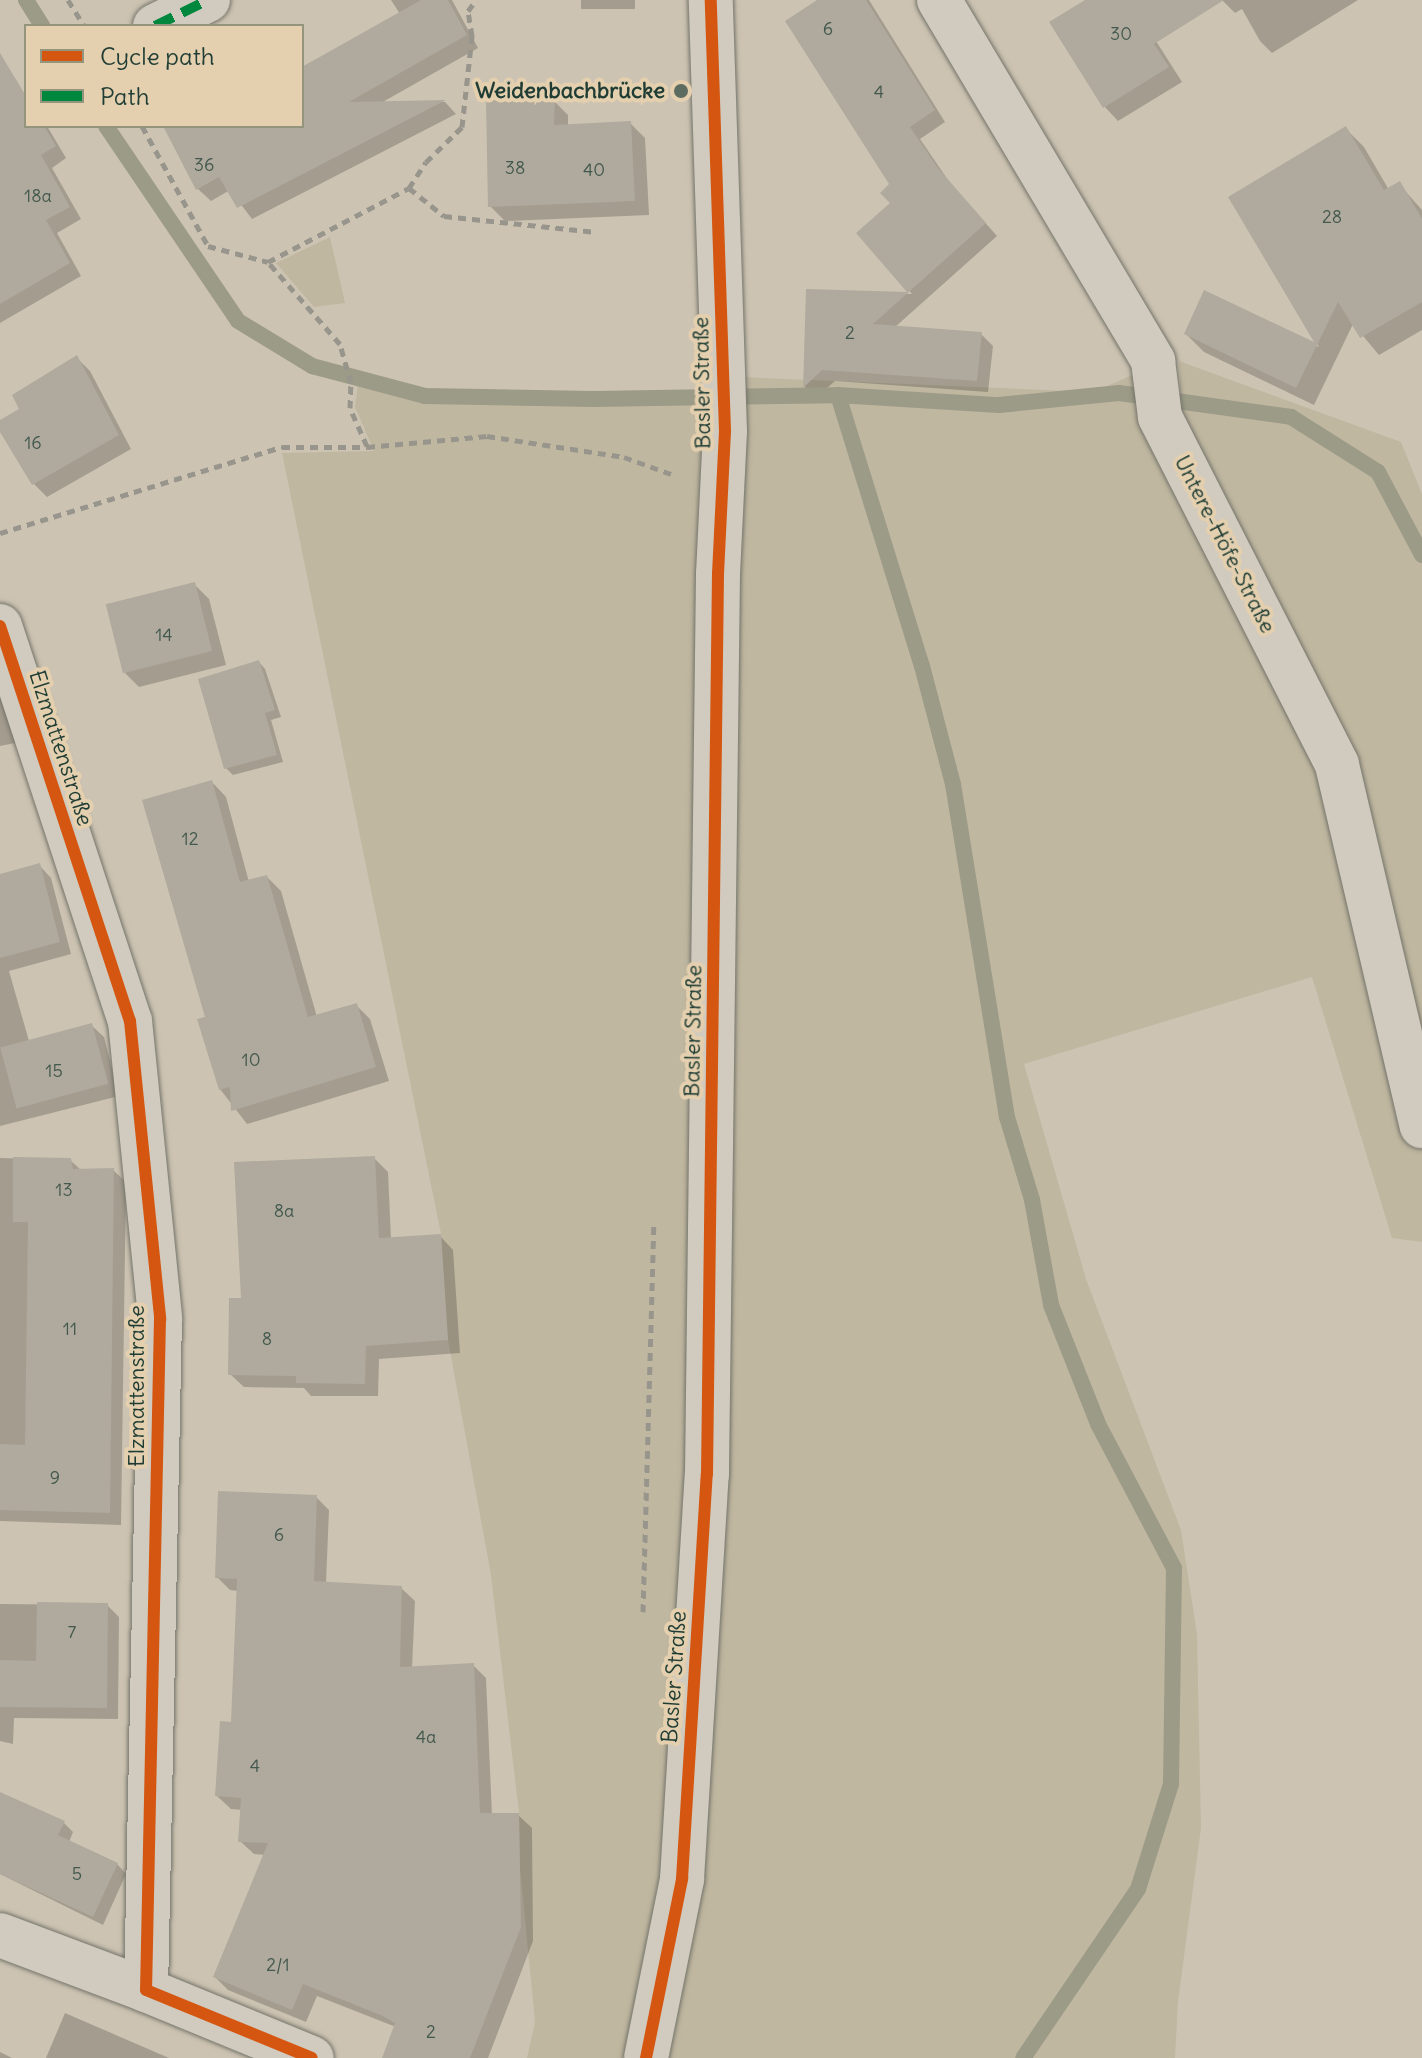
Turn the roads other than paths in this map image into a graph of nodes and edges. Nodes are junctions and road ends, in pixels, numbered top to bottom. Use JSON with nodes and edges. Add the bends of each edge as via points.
{"nodes":[{"id":1,"x":208,"y":0,"type":"edge"},
{"id":2,"x":711,"y":0,"type":"edge"},
{"id":3,"x":939,"y":0,"type":"edge"},
{"id":4,"x":159,"y":24,"type":"edge"},
{"id":5,"x":0,"y":626,"type":"edge"},
{"id":6,"x":1422,"y":1126,"type":"edge"},
{"id":7,"x":0,"y":1935,"type":"edge"},
{"id":8,"x":146,"y":1990,"type":"junction"},
{"id":9,"x":312,"y":2058,"type":"edge"},
{"id":10,"x":646,"y":2058,"type":"edge"}],
"edges":[{"from":1,"to":4,"type":"street"},
{"from":2,"to":10,"type":"street","name":"Basler Straße","via":[[725,431],[718,574],[707,1474],[682,1879]]},
{"from":3,"to":6,"type":"street","name":"Untere-Höfe-Straße","via":[[1153,361],[1160,417],[1337,765]]},
{"from":5,"to":8,"type":"street","name":"Elzmattenstraße","via":[[130,1021],[160,1318]]},
{"from":7,"to":8,"type":"street"},
{"from":8,"to":9,"type":"street"}]}
